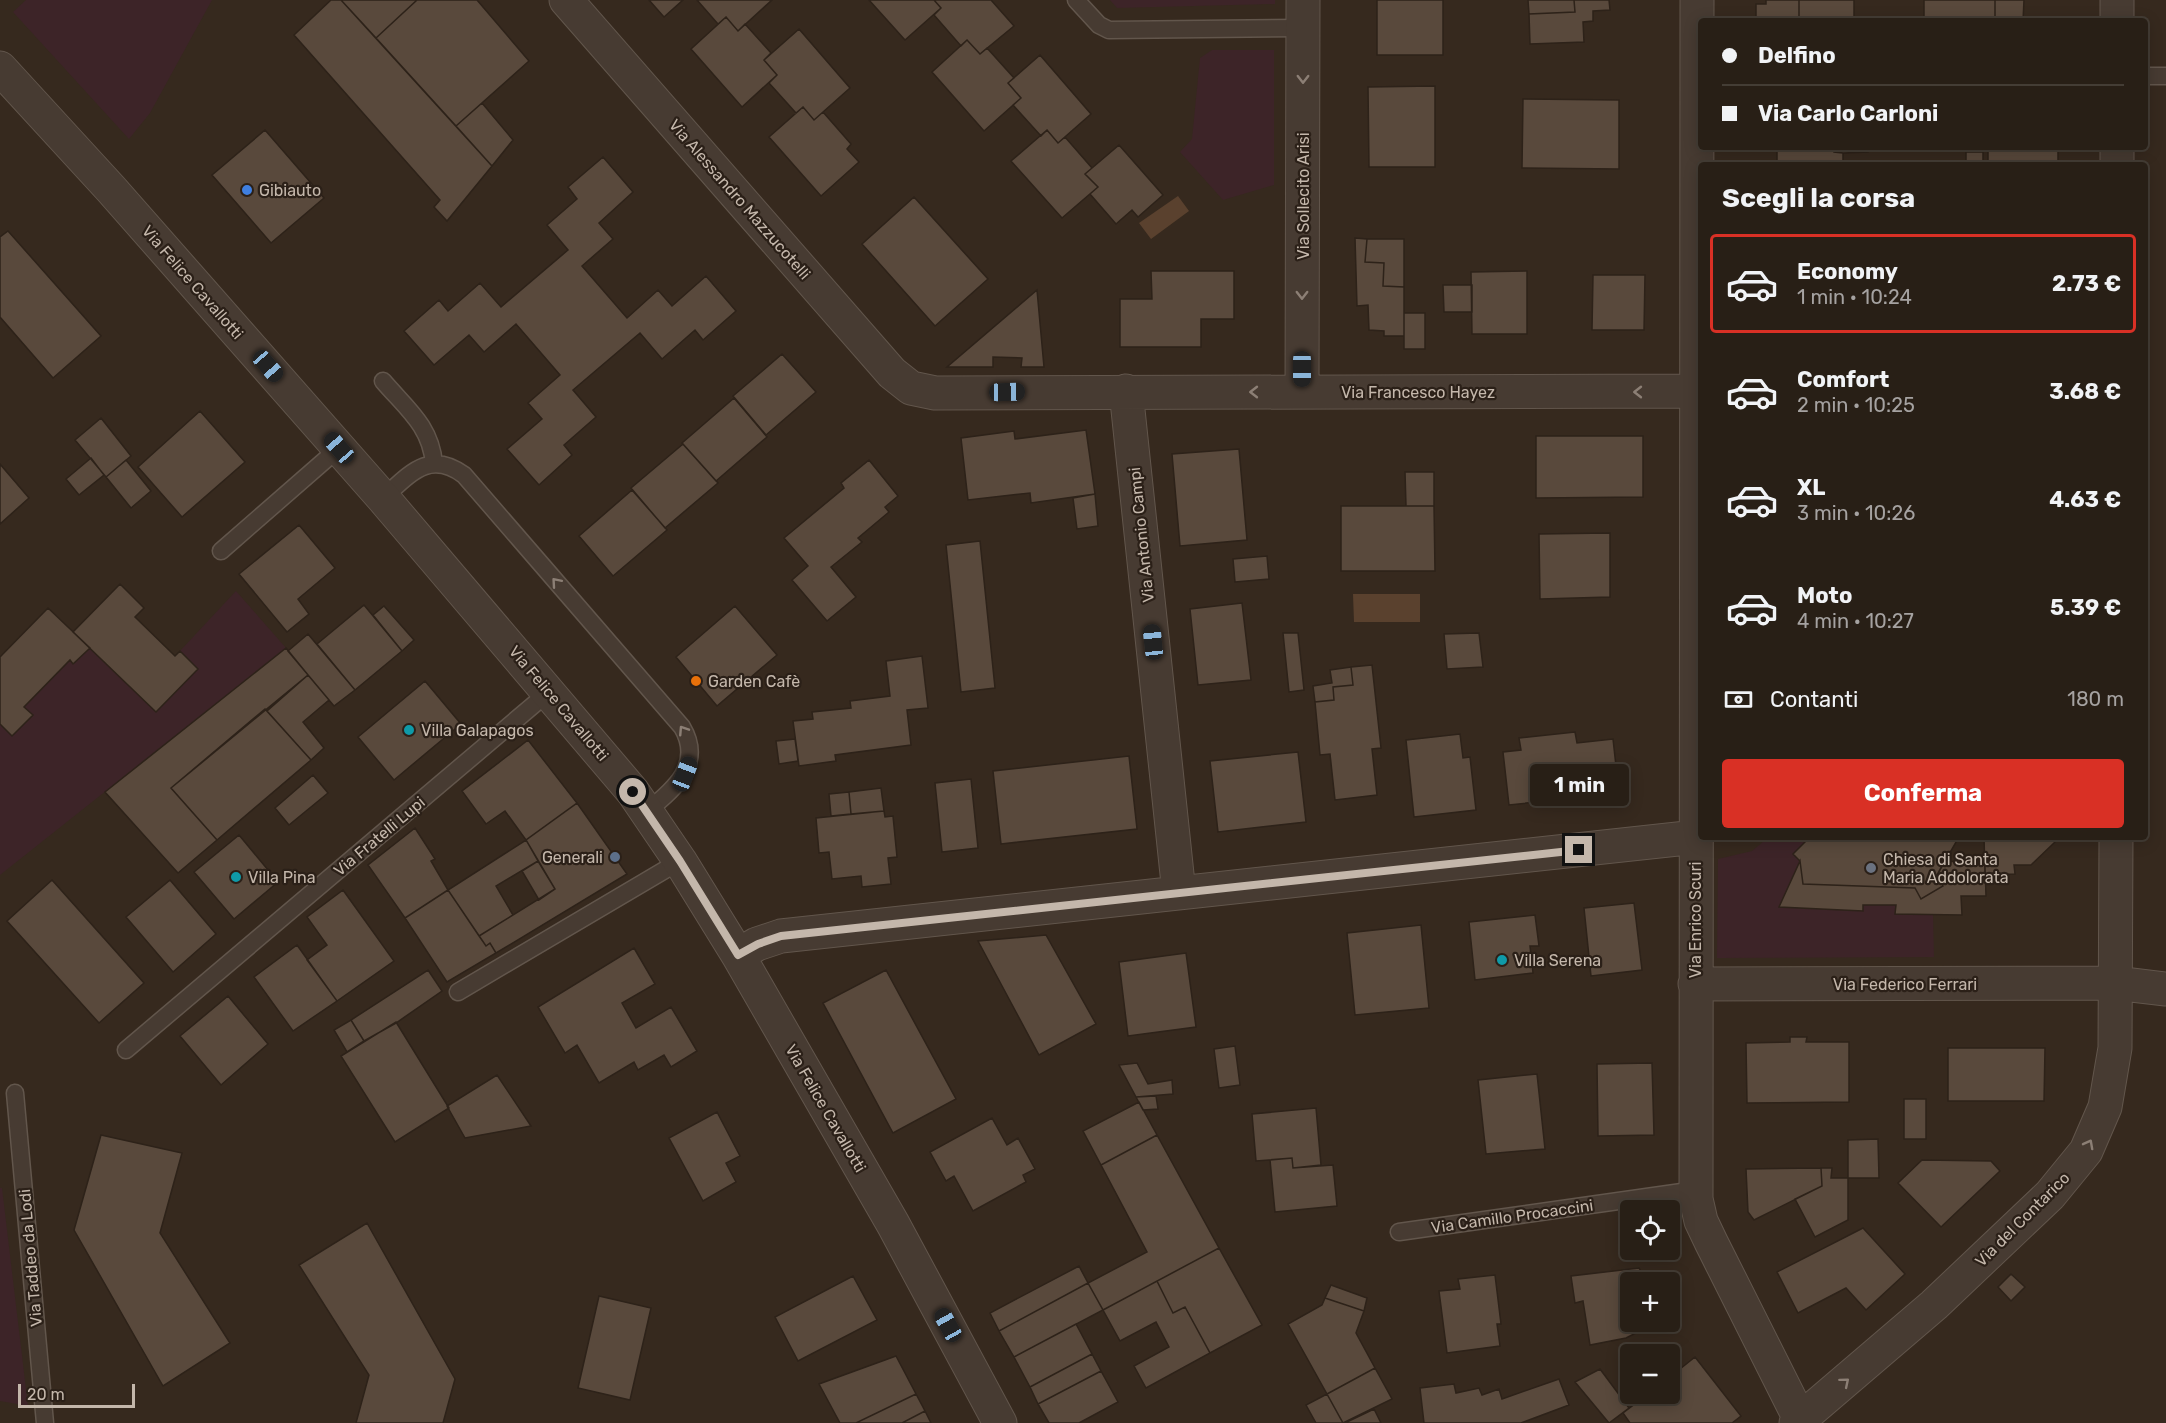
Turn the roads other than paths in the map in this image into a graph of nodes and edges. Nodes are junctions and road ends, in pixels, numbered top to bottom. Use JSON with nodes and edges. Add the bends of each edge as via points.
{"nodes":[{"id":1,"x":566,"y":0,"type":"edge"},
{"id":2,"x":1076,"y":0,"type":"edge"},
{"id":3,"x":1697,"y":0,"type":"edge"},
{"id":4,"x":2117,"y":0,"type":"edge"},
{"id":5,"x":1303,"y":14,"type":"edge"},
{"id":6,"x":2117,"y":18,"type":"edge"},
{"id":7,"x":0,"y":68,"type":"edge"},
{"id":8,"x":2148,"y":76,"type":"edge"},
{"id":9,"x":2166,"y":76,"type":"edge"},
{"id":10,"x":1698,"y":196,"type":"edge"},
{"id":11,"x":383,"y":381,"type":"dead end"},
{"id":12,"x":919,"y":390,"type":"joint"},
{"id":13,"x":1126,"y":391,"type":"junction"},
{"id":14,"x":1698,"y":391,"type":"edge"},
{"id":15,"x":1302,"y":392,"type":"junction"},
{"id":16,"x":339,"y":448,"type":"junction"},
{"id":17,"x":434,"y":464,"type":"junction"},
{"id":18,"x":383,"y":498,"type":"junction"},
{"id":19,"x":221,"y":551,"type":"dead end"},
{"id":20,"x":550,"y":691,"type":"junction"},
{"id":21,"x":647,"y":812,"type":"junction"},
{"id":22,"x":1698,"y":837,"type":"edge"},
{"id":23,"x":2116,"y":840,"type":"edge"},
{"id":24,"x":680,"y":861,"type":"junction"},
{"id":25,"x":1179,"y":893,"type":"junction"},
{"id":26,"x":738,"y":955,"type":"junction"},
{"id":27,"x":2115,"y":982,"type":"junction"},
{"id":28,"x":1695,"y":984,"type":"junction"},
{"id":29,"x":2166,"y":989,"type":"edge"},
{"id":30,"x":458,"y":992,"type":"dead end"},
{"id":31,"x":126,"y":1050,"type":"dead end"},
{"id":32,"x":15,"y":1092,"type":"dead end"},
{"id":33,"x":1696,"y":1190,"type":"junction"},
{"id":34,"x":1399,"y":1232,"type":"dead end"},
{"id":35,"x":1798,"y":1421,"type":"edge"},
{"id":36,"x":45,"y":1423,"type":"edge"},
{"id":37,"x":1000,"y":1423,"type":"edge"}],
"edges":[{"from":1,"to":12,"type":"street","name":"Via Alessandro Mazzucotelli","via":[[892,373],[910,388]]},
{"from":2,"to":5,"type":"lane","via":[[1099,25],[1109,30]]},
{"from":3,"to":10,"type":"street","name":"Via Enrico Scuri"},
{"from":4,"to":6,"type":"street"},
{"from":5,"to":15,"type":"street","name":"Via Sollecito Arisi","one_way":true},
{"from":7,"to":16,"type":"street","name":"Via Felice Cavallotti"},
{"from":8,"to":9,"type":"lane"},
{"from":11,"to":17,"type":"lane","via":[[427,432]]},
{"from":12,"to":13,"type":"street","name":"Via Francesco Hayez"},
{"from":15,"to":13,"type":"street","name":"Via Francesco Hayez","one_way":true},
{"from":13,"to":25,"type":"street","name":"Via Antonio Campi"},
{"from":14,"to":15,"type":"street","name":"Via Francesco Hayez","one_way":true},
{"from":16,"to":18,"type":"street","name":"Via Felice Cavallotti"},
{"from":16,"to":19,"type":"lane"},
{"from":17,"to":18,"type":"lane","via":[[420,467]]},
{"from":21,"to":17,"type":"lane","one_way":true,"via":[[685,774],[690,748],[682,727],[464,475],[449,465]]},
{"from":18,"to":20,"type":"street","name":"Via Felice Cavallotti"},
{"from":20,"to":21,"type":"street","name":"Via Felice Cavallotti"},
{"from":20,"to":31,"type":"lane","name":"Via Fratelli Lupi"},
{"from":21,"to":24,"type":"street","name":"Via Felice Cavallotti"},
{"from":22,"to":25,"type":"street"},
{"from":22,"to":28,"type":"street","name":"Via Enrico Scuri"},
{"from":23,"to":27,"type":"street","name":"Via del Contarico"},
{"from":24,"to":26,"type":"street","name":"Via Felice Cavallotti"},
{"from":24,"to":30,"type":"lane"},
{"from":25,"to":26,"type":"street","via":[[781,936]]},
{"from":26,"to":37,"type":"street","name":"Via Felice Cavallotti","via":[[893,1224]]},
{"from":27,"to":28,"type":"street","name":"Via Federico Ferrari"},
{"from":27,"to":29,"type":"street","name":"Via Federico Ferrari"},
{"from":35,"to":27,"type":"street","name":"Via del Contarico","one_way":true,"via":[[1934,1305],[2050,1195],[2086,1151],[2105,1107],[2110,1078],[2115,1048]]},
{"from":28,"to":33,"type":"street","name":"Via Enrico Scuri"},
{"from":32,"to":36,"type":"lane","name":"Via Taddeo da Lodi"},
{"from":33,"to":34,"type":"lane","name":"Via Camillo Procaccini"},
{"from":33,"to":35,"type":"street","name":"Via Enrico Scuri","via":[[1701,1221]]}]}
